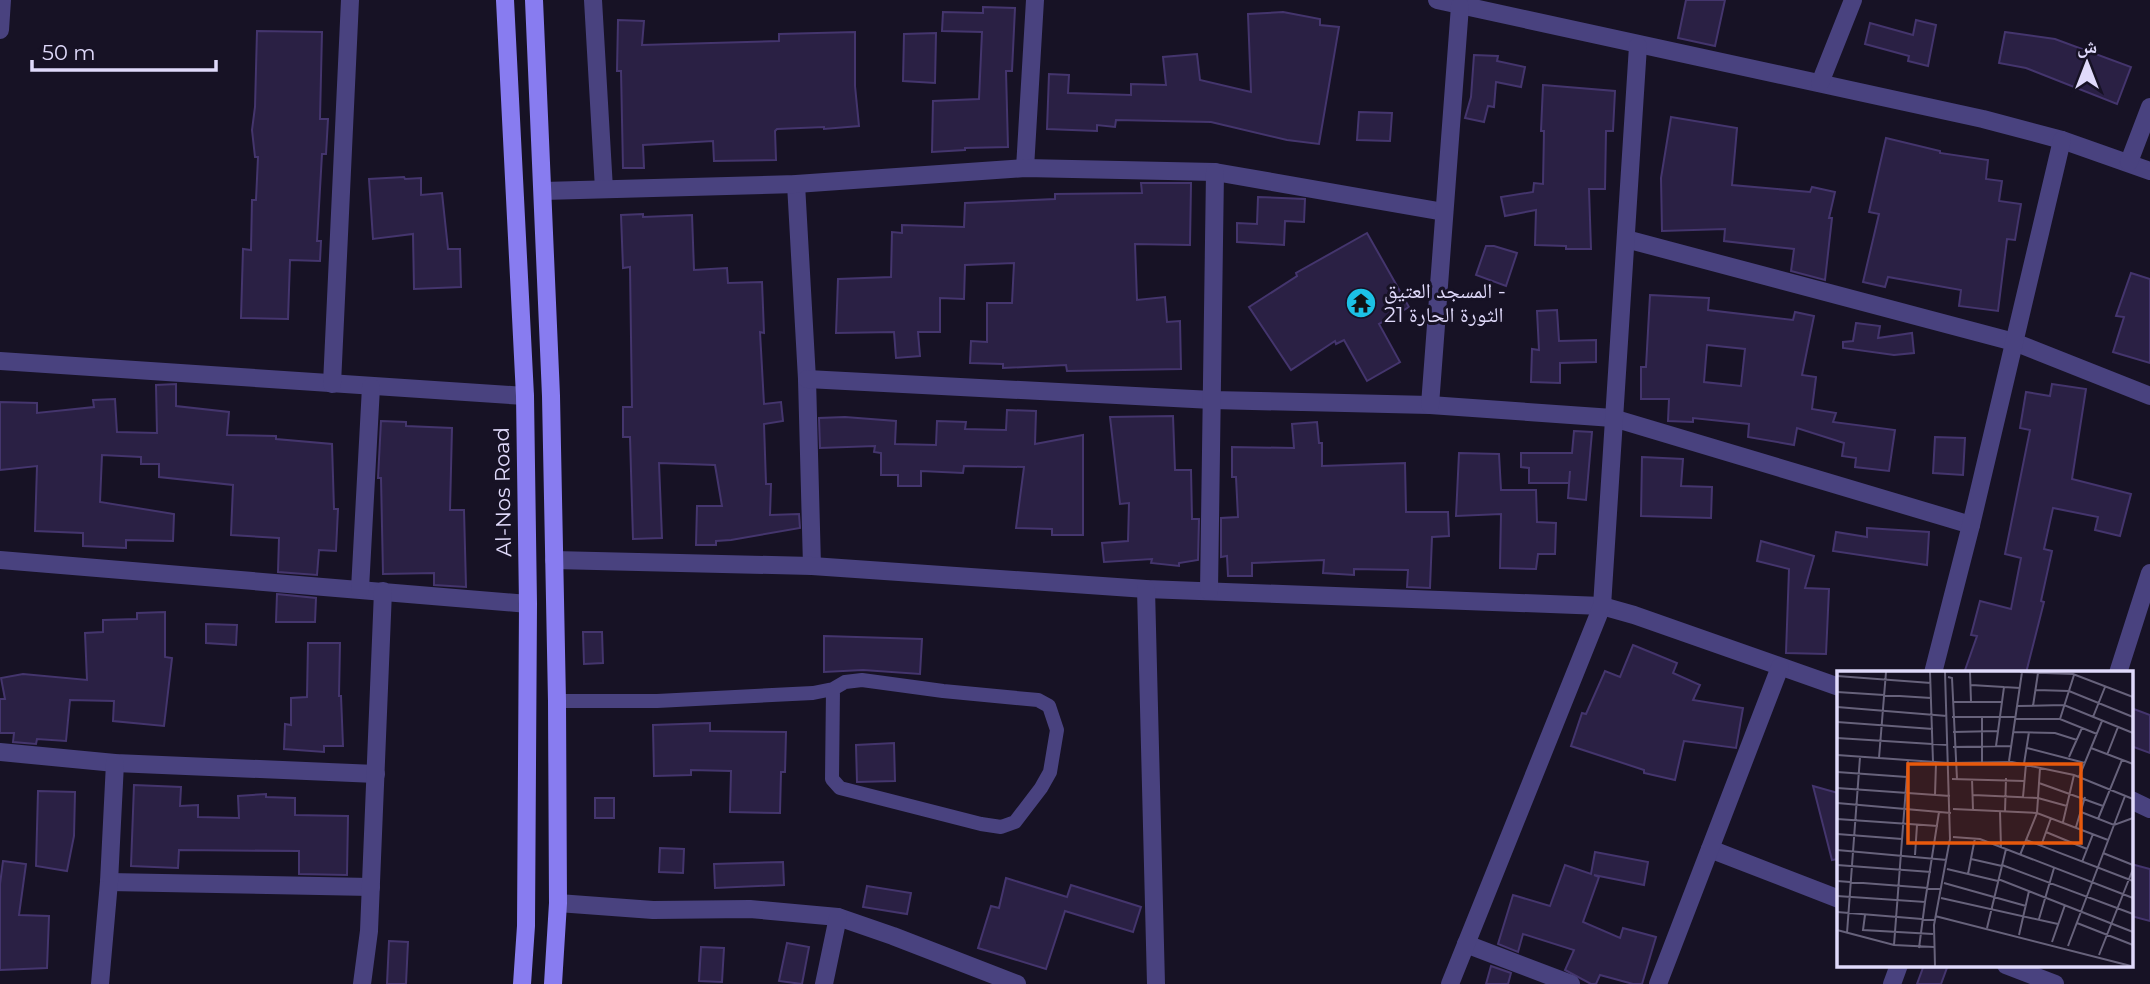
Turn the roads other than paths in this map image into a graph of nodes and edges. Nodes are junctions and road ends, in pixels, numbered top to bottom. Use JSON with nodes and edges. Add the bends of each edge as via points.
{"nodes":[{"id":1,"x":2,"y":0,"type":"edge"},
{"id":2,"x":350,"y":0,"type":"edge"},
{"id":3,"x":505,"y":0,"type":"edge"},
{"id":4,"x":534,"y":0,"type":"edge"},
{"id":5,"x":593,"y":0,"type":"edge"},
{"id":6,"x":1035,"y":0,"type":"edge"},
{"id":7,"x":1437,"y":0,"type":"edge"},
{"id":8,"x":1853,"y":0,"type":"edge"},
{"id":9,"x":1460,"y":6,"type":"junction"},
{"id":10,"x":0,"y":30,"type":"edge"},
{"id":11,"x":1638,"y":46,"type":"junction"},
{"id":12,"x":1820,"y":83,"type":"junction"},
{"id":13,"x":2150,"y":107,"type":"edge"},
{"id":14,"x":2062,"y":140,"type":"junction"},
{"id":15,"x":2129,"y":162,"type":"junction"},
{"id":16,"x":1025,"y":168,"type":"junction"},
{"id":17,"x":2150,"y":171,"type":"edge"},
{"id":18,"x":1215,"y":172,"type":"junction"},
{"id":19,"x":796,"y":184,"type":"junction"},
{"id":20,"x":604,"y":189,"type":"junction"},
{"id":21,"x":544,"y":191,"type":"junction"},
{"id":22,"x":1444,"y":212,"type":"junction"},
{"id":23,"x":1626,"y":239,"type":"junction"},
{"id":24,"x":2014,"y":342,"type":"junction"},
{"id":25,"x":0,"y":360,"type":"edge"},
{"id":26,"x":807,"y":379,"type":"junction"},
{"id":27,"x":332,"y":384,"type":"junction"},
{"id":28,"x":370,"y":387,"type":"junction"},
{"id":29,"x":525,"y":396,"type":"junction"},
{"id":30,"x":2150,"y":396,"type":"edge"},
{"id":31,"x":1212,"y":400,"type":"junction"},
{"id":32,"x":1430,"y":405,"type":"junction"},
{"id":33,"x":1614,"y":418,"type":"junction"},
{"id":34,"x":1971,"y":525,"type":"junction"},
{"id":35,"x":0,"y":560,"type":"edge"},
{"id":36,"x":554,"y":560,"type":"junction"},
{"id":37,"x":812,"y":566,"type":"junction"},
{"id":38,"x":2150,"y":573,"type":"edge"},
{"id":39,"x":359,"y":589,"type":"junction"},
{"id":40,"x":1146,"y":589,"type":"junction"},
{"id":41,"x":383,"y":591,"type":"junction"},
{"id":42,"x":1209,"y":591,"type":"junction"},
{"id":43,"x":2147,"y":592,"type":"edge"},
{"id":44,"x":528,"y":604,"type":"junction"},
{"id":45,"x":1602,"y":606,"type":"junction"},
{"id":46,"x":1780,"y":667,"type":"junction"},
{"id":47,"x":1934,"y":671,"type":"edge"},
{"id":48,"x":2119,"y":671,"type":"edge"},
{"id":49,"x":1837,"y":686,"type":"edge"},
{"id":50,"x":833,"y":689,"type":"junction"},
{"id":51,"x":557,"y":701,"type":"junction"},
{"id":52,"x":0,"y":752,"type":"edge"},
{"id":53,"x":115,"y":763,"type":"junction"},
{"id":54,"x":376,"y":774,"type":"junction"},
{"id":55,"x":2132,"y":800,"type":"edge"},
{"id":56,"x":2150,"y":809,"type":"edge"},
{"id":57,"x":1710,"y":849,"type":"junction"},
{"id":58,"x":109,"y":882,"type":"junction"},
{"id":59,"x":370,"y":887,"type":"junction"},
{"id":60,"x":1837,"y":898,"type":"edge"},
{"id":61,"x":558,"y":903,"type":"junction"},
{"id":62,"x":838,"y":917,"type":"junction"},
{"id":63,"x":1466,"y":944,"type":"junction"},
{"id":64,"x":1898,"y":967,"type":"edge"},
{"id":65,"x":2011,"y":967,"type":"edge"},
{"id":66,"x":100,"y":984,"type":"edge"},
{"id":67,"x":362,"y":984,"type":"edge"},
{"id":68,"x":522,"y":984,"type":"edge"},
{"id":69,"x":553,"y":984,"type":"edge"},
{"id":70,"x":824,"y":984,"type":"edge"},
{"id":71,"x":1017,"y":984,"type":"edge"},
{"id":72,"x":1156,"y":984,"type":"edge"},
{"id":73,"x":1450,"y":984,"type":"edge"},
{"id":74,"x":1570,"y":984,"type":"edge"},
{"id":75,"x":1658,"y":984,"type":"edge"},
{"id":76,"x":1892,"y":984,"type":"edge"},
{"id":77,"x":2055,"y":984,"type":"edge"}],
"edges":[{"from":1,"to":10,"type":"street"},
{"from":2,"to":27,"type":"street"},
{"from":3,"to":29,"type":"main road","name":"Al-Nos Road"},
{"from":4,"to":21,"type":"main road"},
{"from":5,"to":20,"type":"street"},
{"from":6,"to":16,"type":"street"},
{"from":7,"to":9,"type":"street"},
{"from":8,"to":12,"type":"street"},
{"from":9,"to":11,"type":"street"},
{"from":9,"to":22,"type":"street"},
{"from":11,"to":12,"type":"street"},
{"from":11,"to":23,"type":"street"},
{"from":12,"to":14,"type":"street"},
{"from":13,"to":15,"type":"street"},
{"from":14,"to":15,"type":"street"},
{"from":14,"to":24,"type":"street"},
{"from":15,"to":17,"type":"street"},
{"from":16,"to":18,"type":"street"},
{"from":16,"to":19,"type":"street"},
{"from":18,"to":22,"type":"street"},
{"from":18,"to":31,"type":"street"},
{"from":19,"to":20,"type":"street"},
{"from":19,"to":26,"type":"street"},
{"from":20,"to":21,"type":"street"},
{"from":21,"to":36,"type":"main road"},
{"from":22,"to":32,"type":"street"},
{"from":23,"to":24,"type":"street"},
{"from":23,"to":33,"type":"street"},
{"from":24,"to":30,"type":"street"},
{"from":24,"to":34,"type":"street"},
{"from":25,"to":27,"type":"street"},
{"from":26,"to":31,"type":"street"},
{"from":26,"to":37,"type":"street"},
{"from":27,"to":28,"type":"street"},
{"from":28,"to":29,"type":"street"},
{"from":28,"to":39,"type":"street"},
{"from":29,"to":44,"type":"main road","name":"Al-Nos Road"},
{"from":31,"to":32,"type":"street"},
{"from":31,"to":42,"type":"street"},
{"from":32,"to":33,"type":"street"},
{"from":33,"to":34,"type":"street"},
{"from":33,"to":45,"type":"street"},
{"from":34,"to":47,"type":"street"},
{"from":35,"to":39,"type":"street"},
{"from":36,"to":37,"type":"street"},
{"from":36,"to":51,"type":"main road"},
{"from":37,"to":40,"type":"street"},
{"from":38,"to":43,"type":"street"},
{"from":39,"to":41,"type":"street"},
{"from":40,"to":42,"type":"street"},
{"from":40,"to":72,"type":"street"},
{"from":41,"to":44,"type":"street"},
{"from":41,"to":54,"type":"street"},
{"from":42,"to":45,"type":"street"},
{"from":43,"to":48,"type":"street"},
{"from":44,"to":68,"type":"main road","name":"Al-Nos Road"},
{"from":45,"to":46,"type":"street"},
{"from":45,"to":63,"type":"street"},
{"from":46,"to":49,"type":"street"},
{"from":46,"to":57,"type":"street"},
{"from":50,"to":50,"type":"lane","via":[[862,680],[1038,700],[1049,706],[1057,730],[1051,772],[1015,822],[1001,827],[840,788],[832,779]]},
{"from":50,"to":51,"type":"lane","via":[[657,701]]},
{"from":51,"to":61,"type":"main road"},
{"from":52,"to":53,"type":"street"},
{"from":53,"to":54,"type":"street"},
{"from":53,"to":58,"type":"street"},
{"from":54,"to":59,"type":"street"},
{"from":55,"to":56,"type":"street"},
{"from":57,"to":60,"type":"street"},
{"from":57,"to":75,"type":"street"},
{"from":58,"to":59,"type":"street"},
{"from":58,"to":66,"type":"street"},
{"from":59,"to":67,"type":"street"},
{"from":61,"to":62,"type":"street","via":[[653,910],[750,909]]},
{"from":61,"to":69,"type":"main road"},
{"from":62,"to":70,"type":"street"},
{"from":62,"to":71,"type":"street"},
{"from":63,"to":73,"type":"street"},
{"from":63,"to":74,"type":"street"},
{"from":64,"to":76,"type":"street"},
{"from":65,"to":77,"type":"street"}]}
